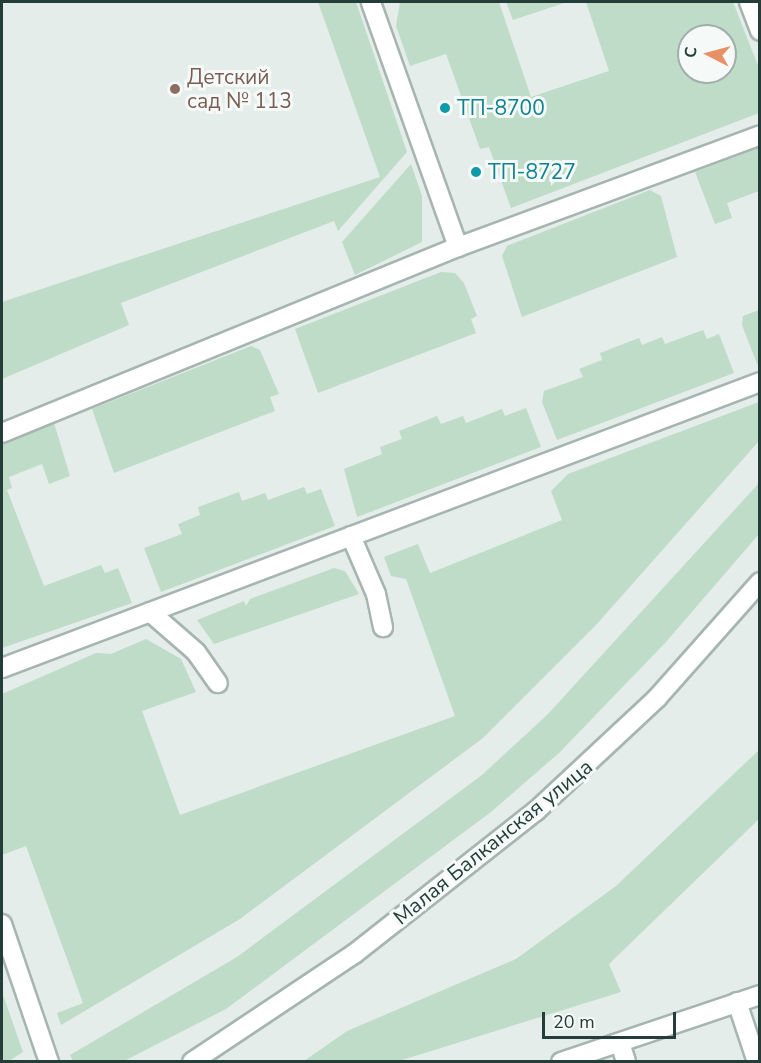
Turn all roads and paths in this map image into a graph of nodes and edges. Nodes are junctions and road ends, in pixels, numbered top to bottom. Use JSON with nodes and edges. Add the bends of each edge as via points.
{"nodes":[{"id":1,"x":371,"y":2,"type":"edge"},
{"id":2,"x":749,"y":2,"type":"edge"},
{"id":3,"x":759,"y":31,"type":"edge"},
{"id":4,"x":759,"y":135,"type":"edge"},
{"id":5,"x":458,"y":247,"type":"junction"},
{"id":6,"x":759,"y":382,"type":"edge"},
{"id":7,"x":2,"y":433,"type":"edge"},
{"id":8,"x":351,"y":536,"type":"junction"},
{"id":9,"x":759,"y":582,"type":"edge"},
{"id":10,"x":150,"y":612,"type":"junction"},
{"id":11,"x":383,"y":627,"type":"dead end"},
{"id":12,"x":2,"y":668,"type":"edge"},
{"id":13,"x":218,"y":683,"type":"dead end"},
{"id":14,"x":2,"y":924,"type":"edge"},
{"id":15,"x":759,"y":995,"type":"edge"},
{"id":16,"x":737,"y":1002,"type":"junction"},
{"id":17,"x":620,"y":1043,"type":"junction"},
{"id":18,"x":49,"y":1062,"type":"edge"},
{"id":19,"x":192,"y":1062,"type":"edge"},
{"id":20,"x":561,"y":1062,"type":"edge"},
{"id":21,"x":626,"y":1062,"type":"edge"},
{"id":22,"x":757,"y":1062,"type":"edge"}],
"edges":[{"from":1,"to":5,"type":"street"},
{"from":2,"to":3,"type":"street"},
{"from":4,"to":5,"type":"street"},
{"from":5,"to":7,"type":"street"},
{"from":6,"to":8,"type":"street"},
{"from":8,"to":10,"type":"street"},
{"from":8,"to":11,"type":"street","via":[[376,594]]},
{"from":9,"to":19,"type":"street","name":"Малая Балканская улица","via":[[657,698],[527,818],[354,954]]},
{"from":10,"to":12,"type":"street"},
{"from":10,"to":13,"type":"street","via":[[196,652]]},
{"from":14,"to":18,"type":"street"},
{"from":15,"to":16,"type":"street"},
{"from":16,"to":17,"type":"street"},
{"from":16,"to":22,"type":"street"},
{"from":17,"to":20,"type":"street"},
{"from":17,"to":21,"type":"street"}]}
